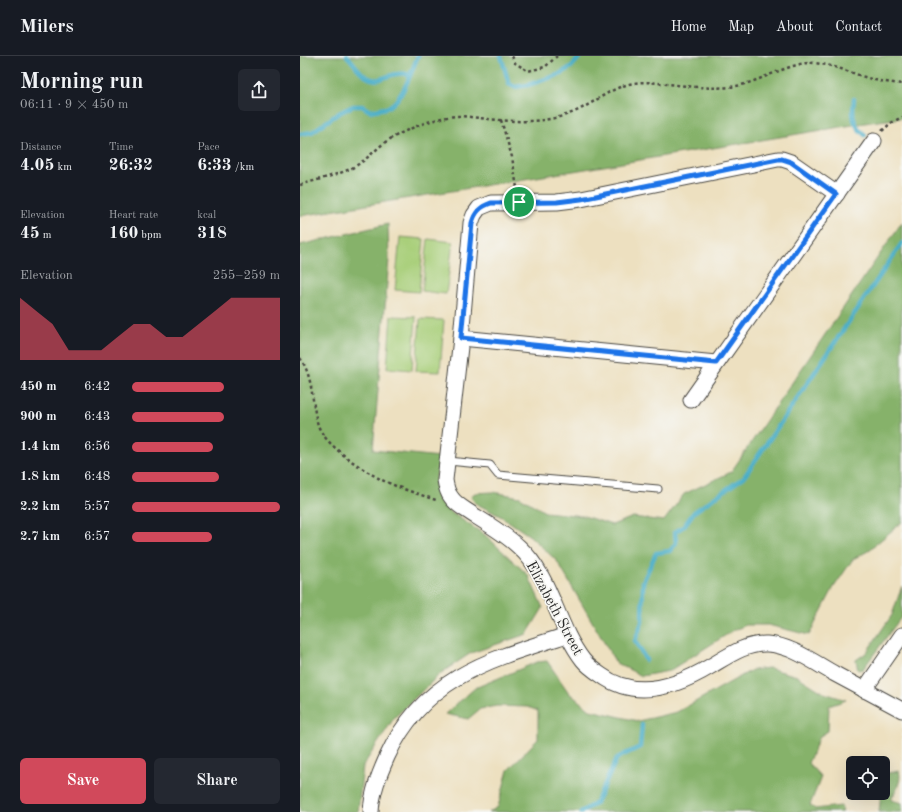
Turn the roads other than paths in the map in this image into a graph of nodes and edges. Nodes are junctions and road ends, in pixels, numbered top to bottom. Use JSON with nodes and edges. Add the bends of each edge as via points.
{"nodes":[{"id":1,"x":874,"y":141,"type":"road end"},
{"id":2,"x":836,"y":194,"type":"junction"},
{"id":3,"x":461,"y":338,"type":"junction"},
{"id":4,"x":716,"y":363,"type":"junction"},
{"id":5,"x":691,"y":400,"type":"dead end"},
{"id":6,"x":448,"y":462,"type":"junction"},
{"id":7,"x":658,"y":489,"type":"dead end"},
{"id":8,"x":567,"y":634,"type":"junction"},
{"id":9,"x":902,"y":635,"type":"edge"},
{"id":10,"x":864,"y":690,"type":"junction"},
{"id":11,"x":902,"y":710,"type":"edge"},
{"id":12,"x":371,"y":812,"type":"edge"}],
"edges":[{"from":1,"to":2,"type":"street"},
{"from":2,"to":3,"type":"street","name":"Elizabeth Street","via":[[791,162],[782,159],[581,199],[491,203],[479,208],[472,223]]},
{"from":2,"to":4,"type":"street"},
{"from":3,"to":4,"type":"street"},
{"from":3,"to":6,"type":"street","name":"Elizabeth Street"},
{"from":4,"to":5,"type":"street"},
{"from":6,"to":7,"type":"lane","via":[[490,465],[498,475]]},
{"from":6,"to":8,"type":"street","name":"Elizabeth Street","via":[[448,493],[457,504],[510,539],[527,556],[547,588]]},
{"from":8,"to":10,"type":"street","name":"Elizabeth Street","via":[[583,661],[602,676],[619,685],[643,690],[668,686],[703,671],[735,652],[752,645],[766,644],[778,645],[798,654]]},
{"from":8,"to":12,"type":"street","via":[[468,670],[440,689],[403,728],[390,751],[378,776]]},
{"from":9,"to":10,"type":"street"},
{"from":10,"to":11,"type":"street","name":"Elizabeth Street"}]}
